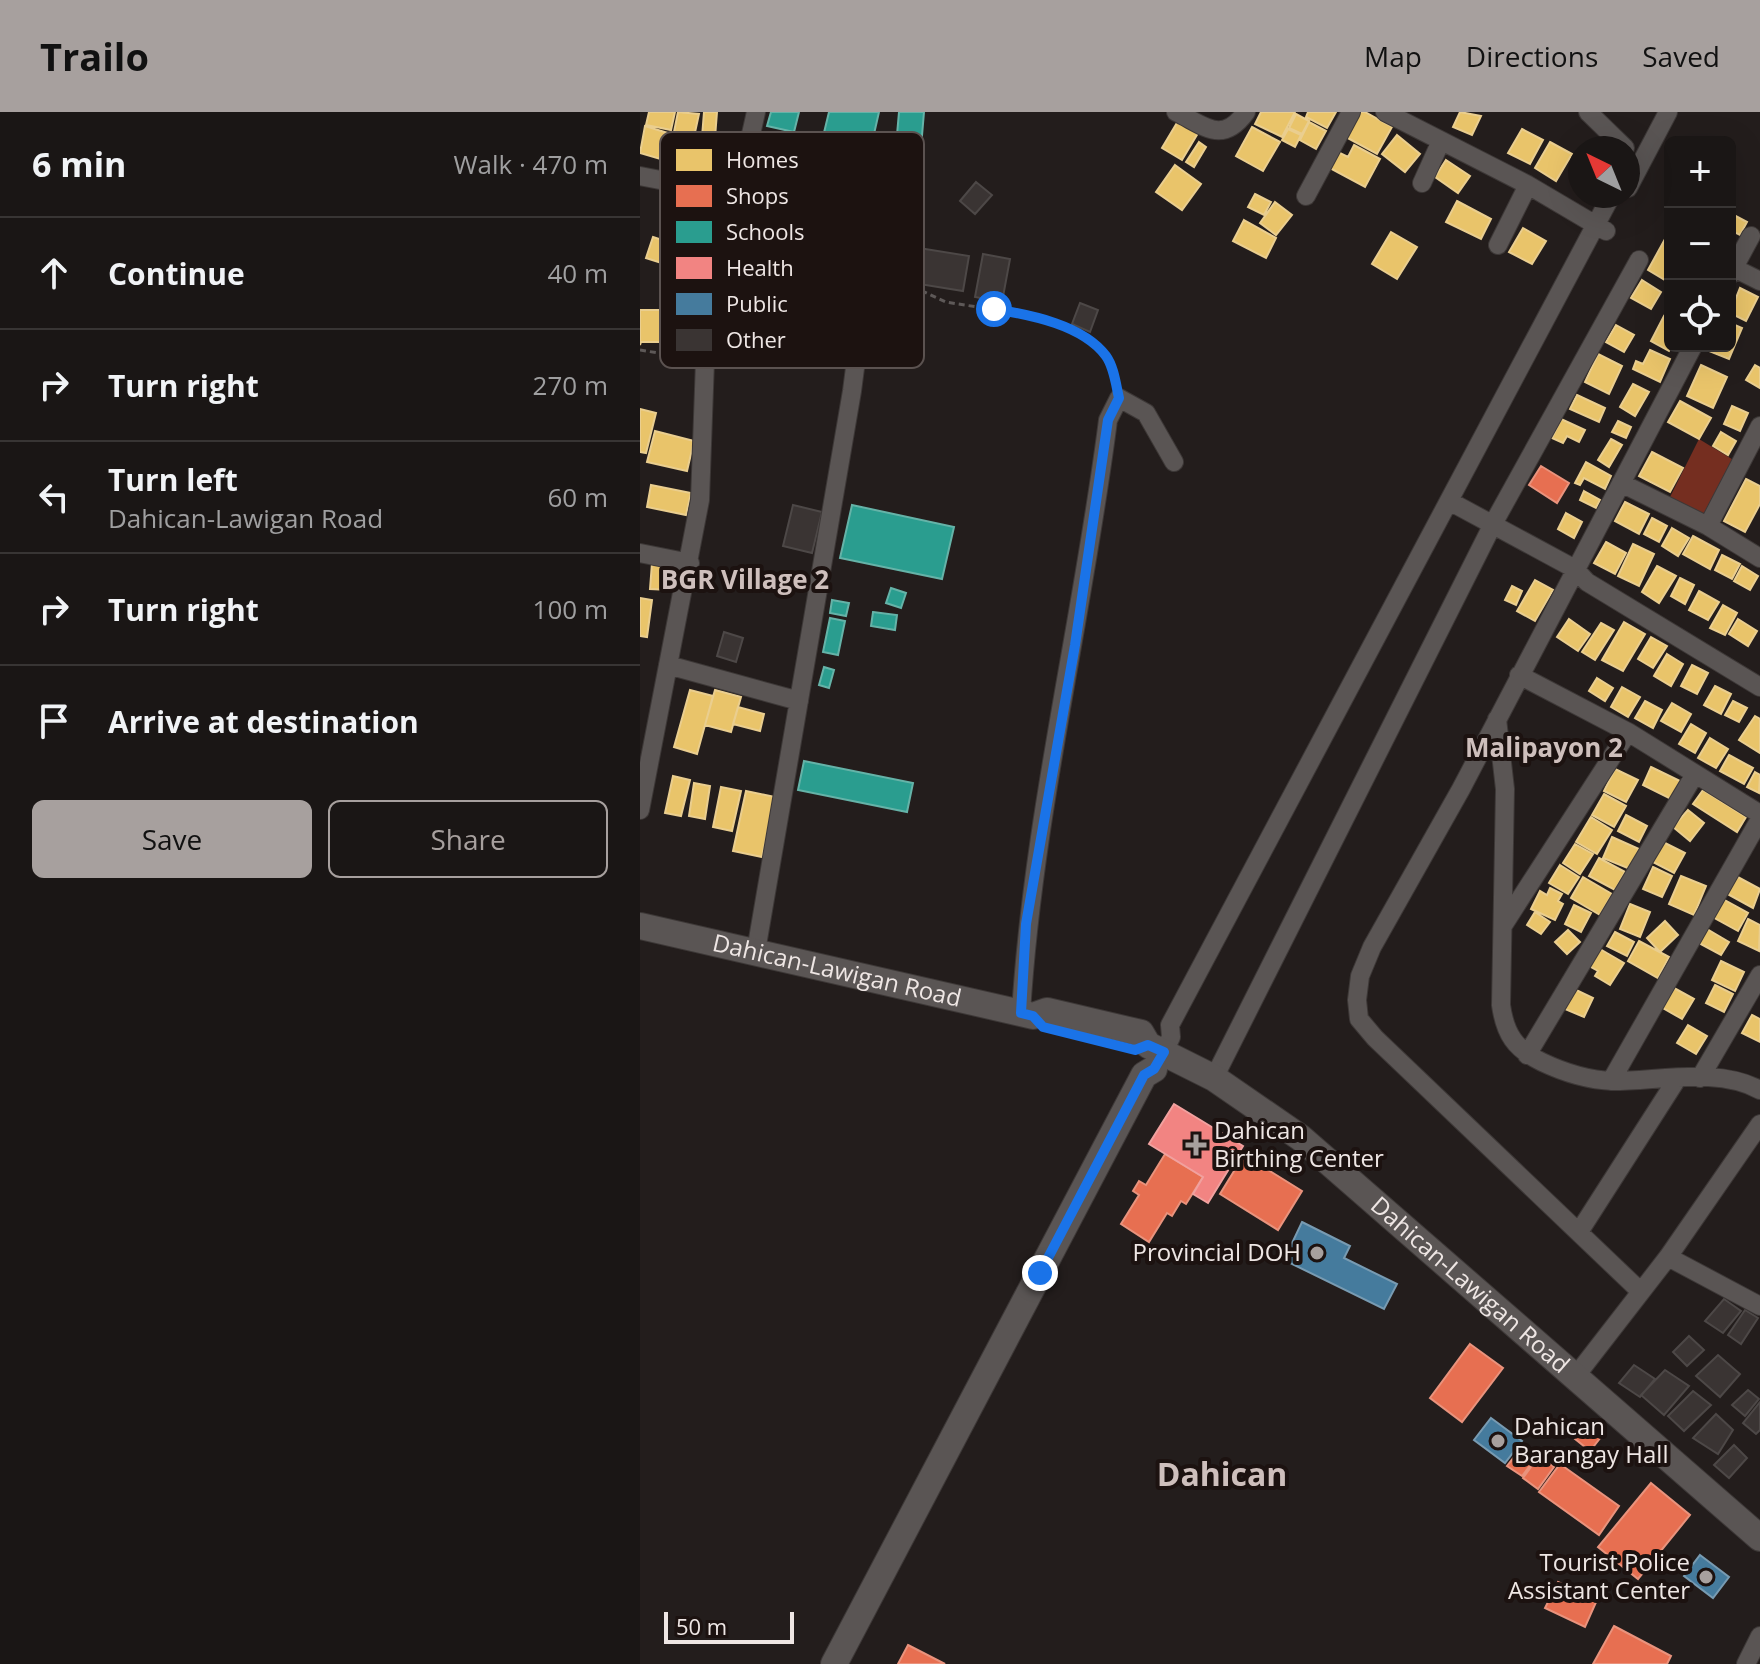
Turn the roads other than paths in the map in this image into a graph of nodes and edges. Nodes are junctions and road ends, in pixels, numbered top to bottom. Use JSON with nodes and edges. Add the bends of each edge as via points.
{"nodes":[{"id":1,"x":756,"y":112,"type":"edge"},
{"id":2,"x":1176,"y":112,"type":"edge"},
{"id":3,"x":1246,"y":112,"type":"edge"},
{"id":4,"x":1351,"y":112,"type":"edge"},
{"id":5,"x":1385,"y":112,"type":"edge"},
{"id":6,"x":1588,"y":112,"type":"edge"},
{"id":7,"x":1654,"y":112,"type":"edge"},
{"id":8,"x":1668,"y":112,"type":"edge"},
{"id":9,"x":752,"y":132,"type":"edge"},
{"id":10,"x":1611,"y":136,"type":"edge"},
{"id":11,"x":1640,"y":139,"type":"edge"},
{"id":12,"x":1441,"y":141,"type":"junction"},
{"id":13,"x":1640,"y":145,"type":"edge"},
{"id":14,"x":640,"y":176,"type":"edge"},
{"id":15,"x":660,"y":181,"type":"edge"},
{"id":16,"x":1422,"y":183,"type":"dead end"},
{"id":17,"x":1528,"y":185,"type":"junction"},
{"id":18,"x":1306,"y":196,"type":"dead end"},
{"id":19,"x":1607,"y":208,"type":"edge"},
{"id":20,"x":1615,"y":208,"type":"edge"},
{"id":21,"x":1601,"y":228,"type":"junction"},
{"id":22,"x":1751,"y":236,"type":"dead end"},
{"id":23,"x":1498,"y":245,"type":"dead end"},
{"id":24,"x":1639,"y":260,"type":"dead end"},
{"id":25,"x":1736,"y":264,"type":"edge"},
{"id":26,"x":1736,"y":272,"type":"edge"},
{"id":27,"x":1760,"y":281,"type":"edge"},
{"id":28,"x":1690,"y":352,"type":"edge"},
{"id":29,"x":705,"y":368,"type":"edge"},
{"id":30,"x":853,"y":368,"type":"edge"},
{"id":31,"x":1760,"y":426,"type":"edge"},
{"id":32,"x":1174,"y":462,"type":"dead end"},
{"id":33,"x":1621,"y":483,"type":"junction"},
{"id":34,"x":1451,"y":508,"type":"junction"},
{"id":35,"x":1708,"y":526,"type":"junction"},
{"id":36,"x":1491,"y":529,"type":"junction"},
{"id":37,"x":640,"y":553,"type":"edge"},
{"id":38,"x":1760,"y":558,"type":"edge"},
{"id":39,"x":690,"y":563,"type":"junction"},
{"id":40,"x":1577,"y":577,"type":"junction"},
{"id":41,"x":668,"y":665,"type":"junction"},
{"id":42,"x":1519,"y":675,"type":"junction"},
{"id":43,"x":1760,"y":687,"type":"edge"},
{"id":44,"x":799,"y":701,"type":"junction"},
{"id":45,"x":1497,"y":719,"type":"junction"},
{"id":46,"x":647,"y":732,"type":"edge"},
{"id":47,"x":1628,"y":732,"type":"junction"},
{"id":48,"x":1695,"y":774,"type":"junction"},
{"id":49,"x":640,"y":810,"type":"edge"},
{"id":50,"x":1760,"y":816,"type":"edge"},
{"id":51,"x":640,"y":926,"type":"edge"},
{"id":52,"x":1503,"y":927,"type":"junction"},
{"id":53,"x":756,"y":951,"type":"junction"},
{"id":54,"x":1760,"y":975,"type":"edge"},
{"id":55,"x":1027,"y":1014,"type":"junction"},
{"id":56,"x":1159,"y":1051,"type":"junction"},
{"id":57,"x":1527,"y":1055,"type":"junction"},
{"id":58,"x":1214,"y":1078,"type":"junction"},
{"id":59,"x":1700,"y":1078,"type":"junction"},
{"id":60,"x":1677,"y":1079,"type":"junction"},
{"id":61,"x":1611,"y":1081,"type":"junction"},
{"id":62,"x":1760,"y":1090,"type":"edge"},
{"id":63,"x":1760,"y":1124,"type":"edge"},
{"id":64,"x":1579,"y":1232,"type":"junction"},
{"id":65,"x":1668,"y":1257,"type":"junction"},
{"id":66,"x":1640,"y":1291,"type":"junction"},
{"id":67,"x":1760,"y":1306,"type":"edge"},
{"id":68,"x":1575,"y":1377,"type":"junction"},
{"id":69,"x":1760,"y":1538,"type":"edge"},
{"id":70,"x":1760,"y":1636,"type":"edge"},
{"id":71,"x":834,"y":1664,"type":"edge"},
{"id":72,"x":849,"y":1664,"type":"edge"},
{"id":73,"x":1746,"y":1664,"type":"edge"}],
"edges":[{"from":1,"to":9,"type":"street"},
{"from":2,"to":3,"type":"street","via":[[1220,132]]},
{"from":4,"to":18,"type":"street"},
{"from":5,"to":12,"type":"street"},
{"from":6,"to":10,"type":"street"},
{"from":7,"to":11,"type":"street"},
{"from":8,"to":13,"type":"street"},
{"from":12,"to":16,"type":"street"},
{"from":12,"to":17,"type":"street"},
{"from":14,"to":15,"type":"street"},
{"from":17,"to":21,"type":"street"},
{"from":17,"to":23,"type":"street"},
{"from":19,"to":21,"type":"street"},
{"from":20,"to":21,"type":"street"},
{"from":21,"to":34,"type":"street"},
{"from":22,"to":25,"type":"street"},
{"from":24,"to":36,"type":"street"},
{"from":26,"to":27,"type":"street"},
{"from":28,"to":33,"type":"street"},
{"from":29,"to":39,"type":"street","via":[[703,454]]},
{"from":30,"to":44,"type":"street"},
{"from":31,"to":35,"type":"street"},
{"from":32,"to":55,"type":"street","via":[[1146,413],[1119,398],[1108,420],[1026,924]]},
{"from":33,"to":35,"type":"street"},
{"from":33,"to":40,"type":"street"},
{"from":34,"to":36,"type":"street"},
{"from":34,"to":56,"type":"street"},
{"from":35,"to":38,"type":"street"},
{"from":36,"to":40,"type":"street"},
{"from":36,"to":58,"type":"street"},
{"from":37,"to":39,"type":"street"},
{"from":39,"to":41,"type":"street"},
{"from":40,"to":42,"type":"street"},
{"from":40,"to":43,"type":"street"},
{"from":41,"to":44,"type":"street"},
{"from":41,"to":46,"type":"street"},
{"from":42,"to":45,"type":"street"},
{"from":42,"to":47,"type":"street"},
{"from":44,"to":53,"type":"street"},
{"from":45,"to":52,"type":"street","via":[[1505,789]]},
{"from":45,"to":64,"type":"street","via":[[1372,947],[1360,976],[1359,1019]]},
{"from":46,"to":49,"type":"street"},
{"from":47,"to":48,"type":"street"},
{"from":47,"to":52,"type":"street"},
{"from":48,"to":50,"type":"street"},
{"from":48,"to":57,"type":"street"},
{"from":50,"to":61,"type":"street"},
{"from":51,"to":53,"type":"main road","name":"Dahican-Lawigan Road"},
{"from":52,"to":57,"type":"street","via":[[1504,1027]]},
{"from":53,"to":55,"type":"main road","name":"Dahican-Lawigan Road"},
{"from":54,"to":59,"type":"street"},
{"from":55,"to":56,"type":"main road","name":"Dahican-Lawigan Road","via":[[1043,1027]]},
{"from":56,"to":58,"type":"main road","name":"Dahican-Lawigan Road"},
{"from":56,"to":71,"type":"main road"},
{"from":56,"to":72,"type":"main road","via":[[1157,1082]]},
{"from":57,"to":61,"type":"street","via":[[1563,1072]]},
{"from":58,"to":68,"type":"main road","name":"Dahican-Lawigan Road","via":[[1301,1138]]},
{"from":59,"to":60,"type":"street"},
{"from":59,"to":62,"type":"street","via":[[1732,1080]]},
{"from":60,"to":61,"type":"street"},
{"from":60,"to":64,"type":"street"},
{"from":63,"to":65,"type":"street"},
{"from":64,"to":66,"type":"street"},
{"from":65,"to":66,"type":"street"},
{"from":65,"to":67,"type":"street"},
{"from":66,"to":68,"type":"street"},
{"from":68,"to":69,"type":"main road","name":"Dahican-Lawigan Road"},
{"from":70,"to":73,"type":"street"}]}
